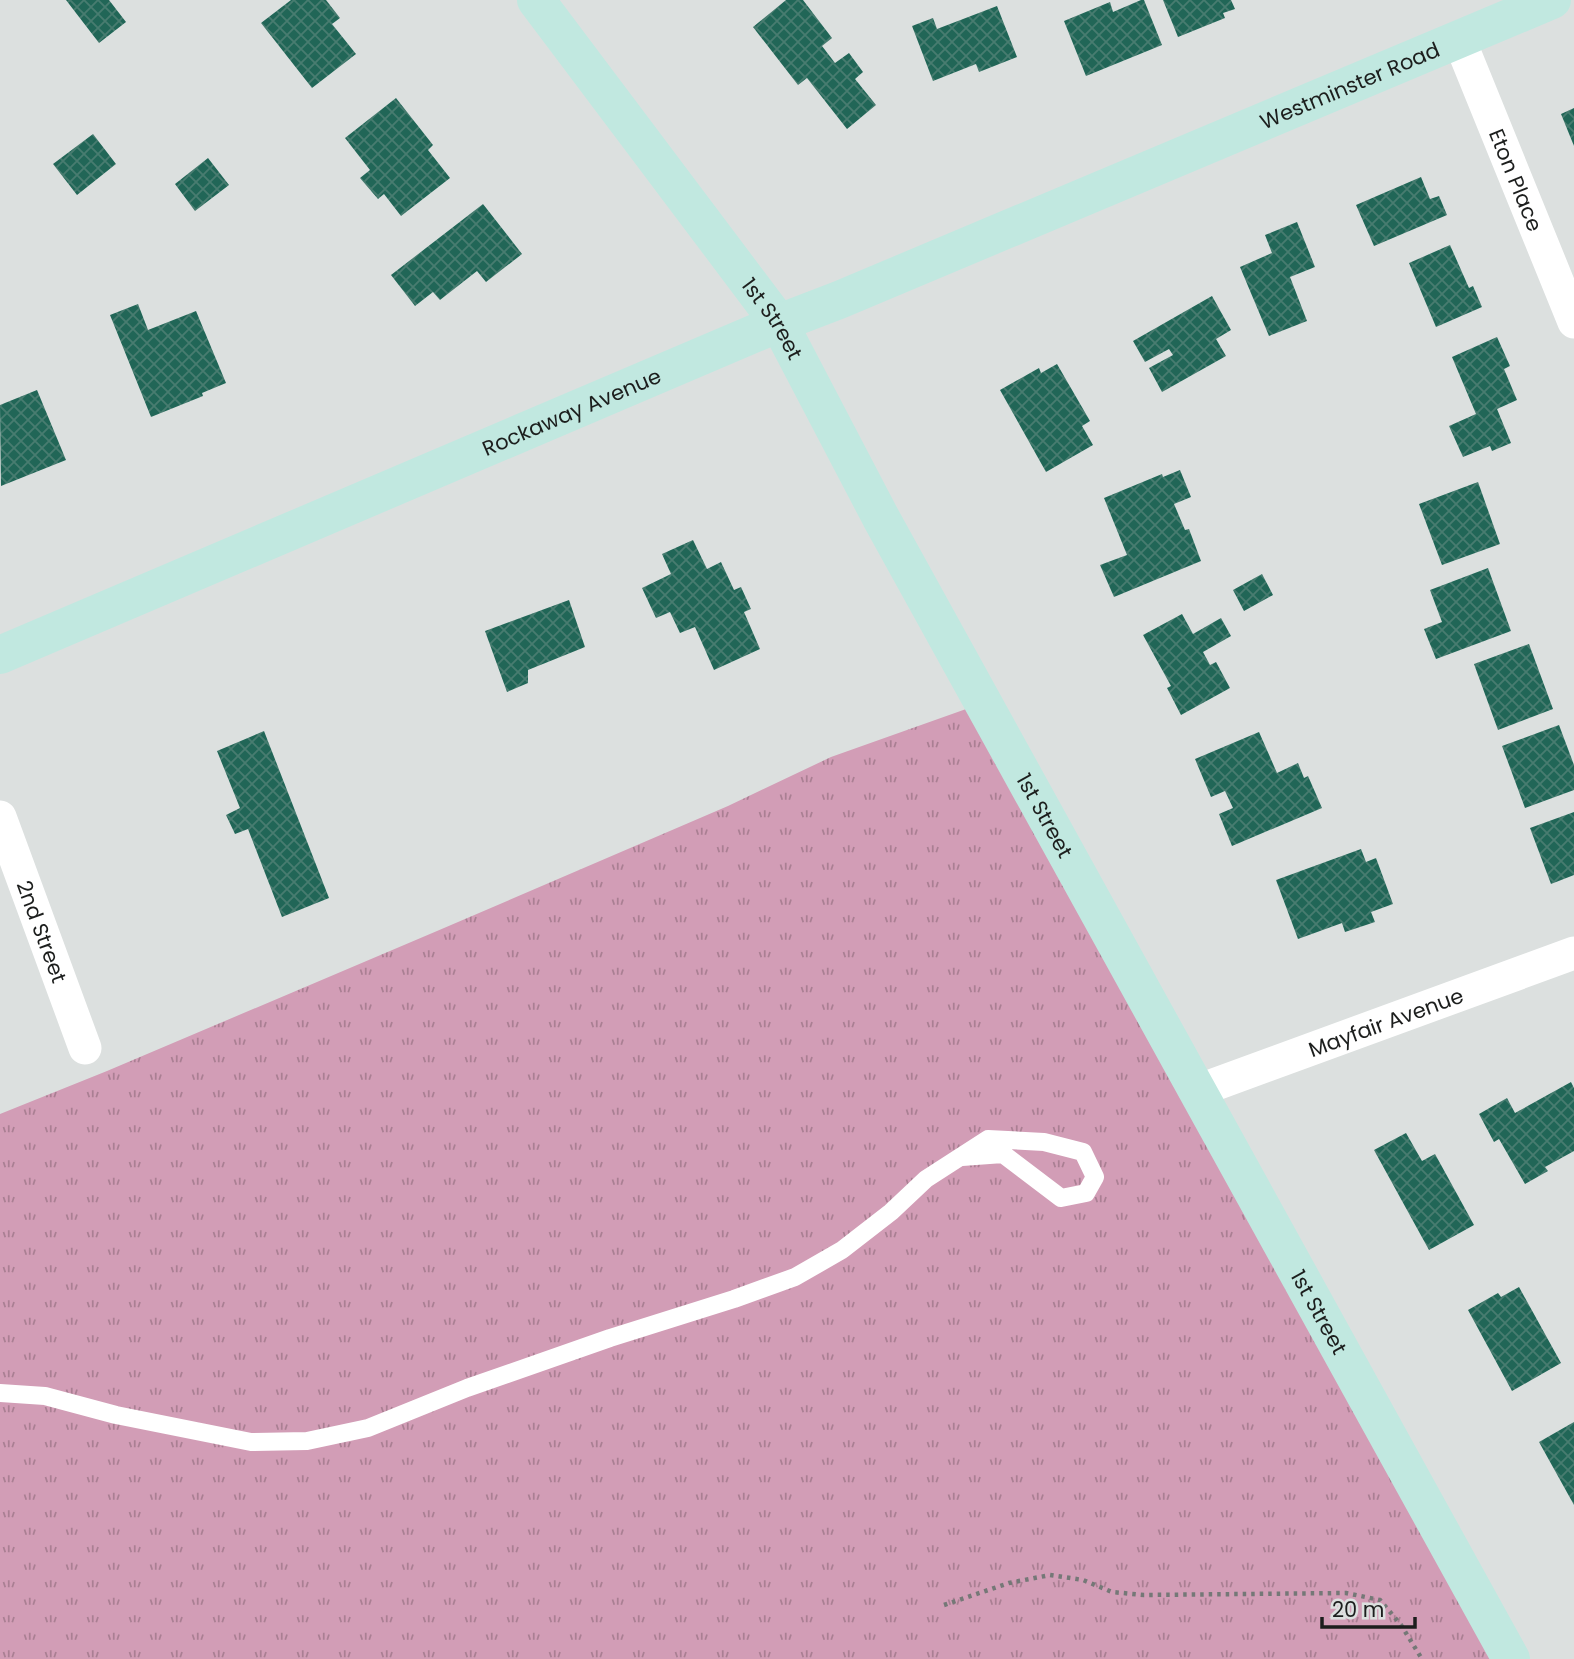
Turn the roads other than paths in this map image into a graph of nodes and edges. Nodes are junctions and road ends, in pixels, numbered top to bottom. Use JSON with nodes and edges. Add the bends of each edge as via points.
{"nodes":[{"id":1,"x":536,"y":0,"type":"edge"},
{"id":2,"x":1552,"y":0,"type":"edge"},
{"id":3,"x":1459,"y":39,"type":"junction"},
{"id":4,"x":1146,"y":171,"type":"joint"},
{"id":5,"x":1574,"y":322,"type":"edge"},
{"id":6,"x":779,"y":323,"type":"junction"},
{"id":7,"x":0,"y":655,"type":"edge"},
{"id":8,"x":0,"y":817,"type":"edge"},
{"id":9,"x":1574,"y":953,"type":"edge"},
{"id":10,"x":85,"y":1048,"type":"dead end"},
{"id":11,"x":1197,"y":1091,"type":"junction"},
{"id":12,"x":962,"y":1157,"type":"junction"},
{"id":13,"x":0,"y":1393,"type":"edge"},
{"id":14,"x":1511,"y":1659,"type":"edge"}],
"edges":[{"from":1,"to":6,"type":"street","name":"1st Street"},
{"from":2,"to":3,"type":"street","name":"Westminster Road"},
{"from":3,"to":4,"type":"street","name":"Westminster Road"},
{"from":3,"to":5,"type":"street","name":"Eton Place"},
{"from":4,"to":6,"type":"street","name":"Rockaway Avenue"},
{"from":6,"to":7,"type":"street","name":"Rockaway Avenue"},
{"from":6,"to":11,"type":"street","name":"1st Street","via":[[881,519]]},
{"from":8,"to":10,"type":"street","name":"2nd Street"},
{"from":9,"to":11,"type":"street","name":"Mayfair Avenue"},
{"from":11,"to":14,"type":"street","name":"1st Street"},
{"from":12,"to":12,"type":"lane","via":[[1003,1154],[1061,1198],[1086,1194],[1095,1177],[1083,1152],[1044,1142],[988,1139]]},
{"from":12,"to":13,"type":"lane","via":[[926,1179],[842,1250],[795,1277],[467,1388],[368,1428],[307,1441],[251,1442],[45,1396]]}]}
